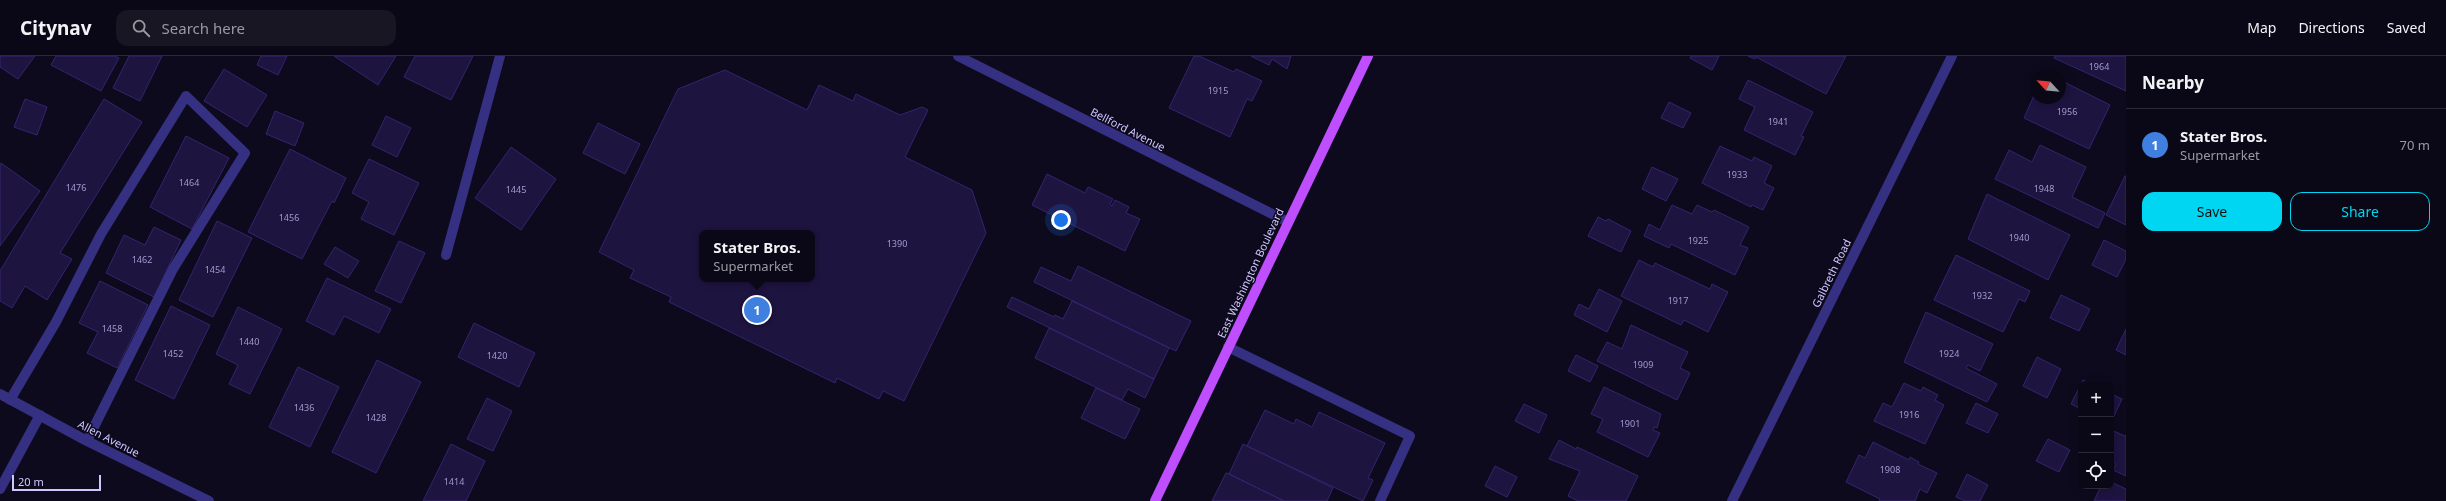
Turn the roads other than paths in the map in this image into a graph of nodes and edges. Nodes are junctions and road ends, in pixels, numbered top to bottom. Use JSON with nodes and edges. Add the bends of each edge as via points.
{"nodes":[{"id":1,"x":500,"y":56,"type":"edge"},
{"id":2,"x":958,"y":56,"type":"edge"},
{"id":3,"x":1368,"y":56,"type":"edge"},
{"id":4,"x":1952,"y":56,"type":"edge"},
{"id":5,"x":1288,"y":222,"type":"junction"},
{"id":6,"x":446,"y":255,"type":"dead end"},
{"id":7,"x":1228,"y":347,"type":"junction"},
{"id":8,"x":0,"y":394,"type":"edge"},
{"id":9,"x":10,"y":400,"type":"junction"},
{"id":10,"x":40,"y":415,"type":"junction"},
{"id":11,"x":87,"y":442,"type":"junction"},
{"id":12,"x":0,"y":489,"type":"edge"},
{"id":13,"x":209,"y":501,"type":"edge"},
{"id":14,"x":1155,"y":501,"type":"edge"},
{"id":15,"x":1380,"y":501,"type":"edge"},
{"id":16,"x":1732,"y":501,"type":"edge"}],
"edges":[{"from":1,"to":6,"type":"street"},
{"from":2,"to":5,"type":"street","name":"Bellford Avenue"},
{"from":3,"to":5,"type":"main road","name":"East Washington Boulevard"},
{"from":4,"to":16,"type":"street","name":"Galbreth Road"},
{"from":5,"to":7,"type":"main road","name":"East Washington Boulevard"},
{"from":7,"to":14,"type":"main road","name":"East Washington Boulevard"},
{"from":7,"to":15,"type":"street","via":[[1410,436]]},
{"from":8,"to":9,"type":"street","name":"Allen Avenue"},
{"from":9,"to":10,"type":"street","name":"Allen Avenue"},
{"from":9,"to":11,"type":"street","via":[[56,322],[101,234],[186,96],[245,153],[173,269]]},
{"from":10,"to":11,"type":"street","name":"Allen Avenue"},
{"from":10,"to":12,"type":"street"},
{"from":11,"to":13,"type":"street","name":"Allen Avenue"}]}
